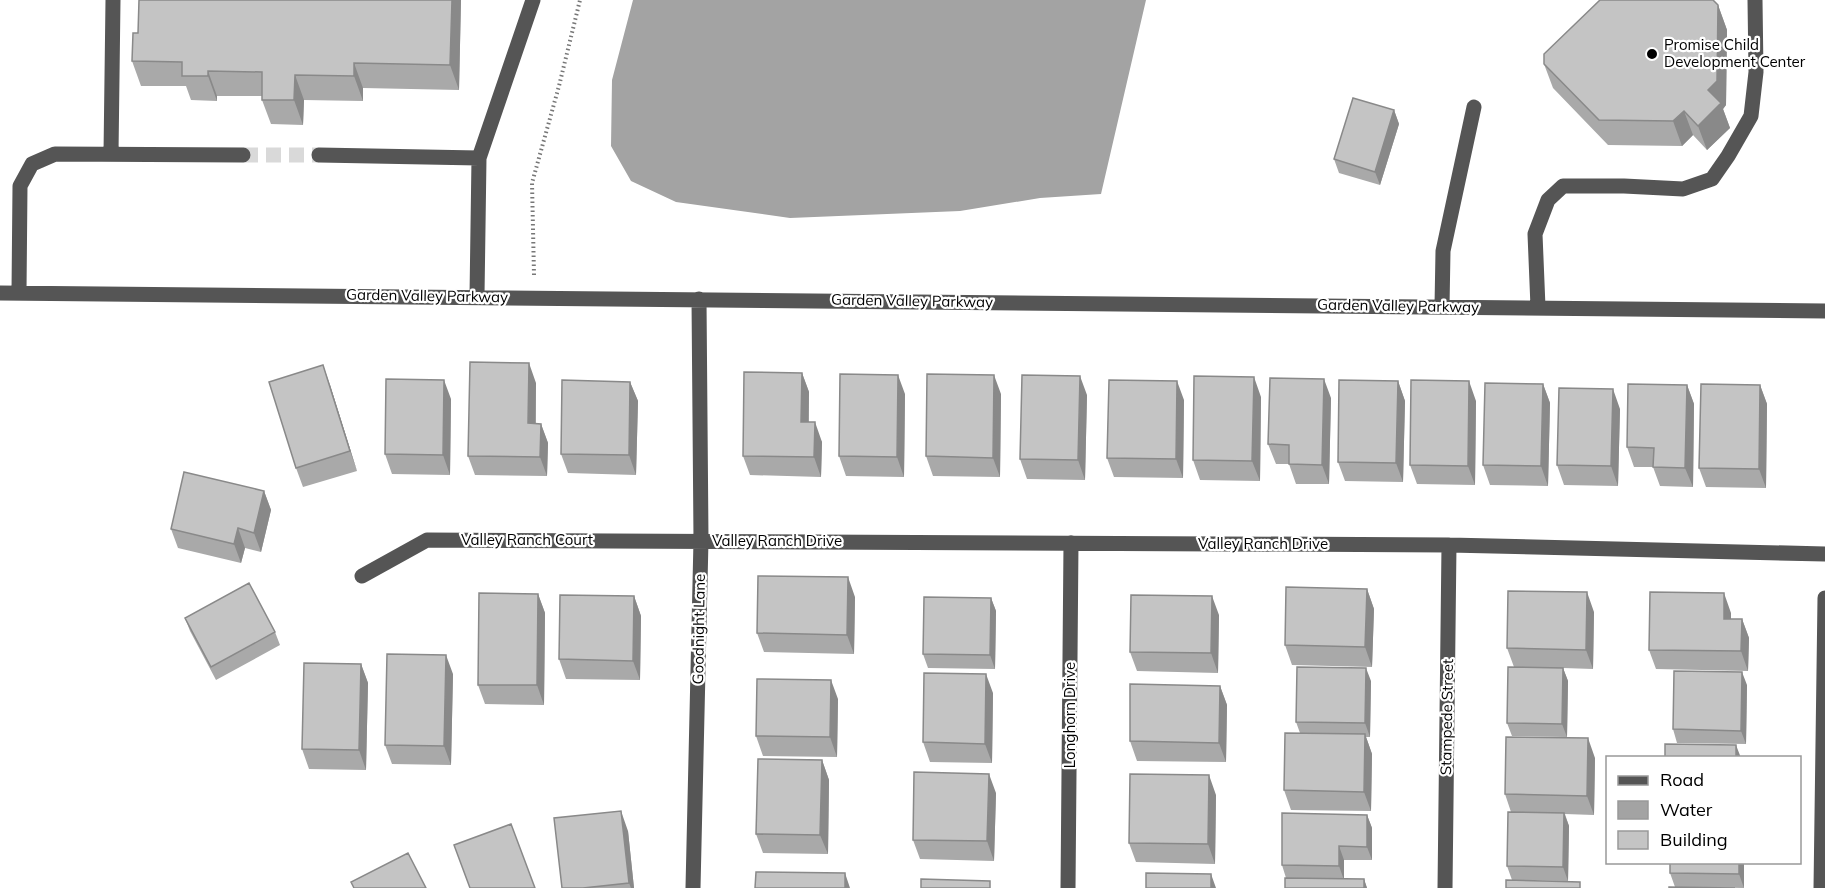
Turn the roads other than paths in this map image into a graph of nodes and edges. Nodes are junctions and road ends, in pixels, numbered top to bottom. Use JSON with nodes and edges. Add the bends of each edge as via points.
{"nodes":[{"id":1,"x":113,"y":0,"type":"edge"},
{"id":2,"x":533,"y":0,"type":"edge"},
{"id":3,"x":1755,"y":0,"type":"edge"},
{"id":4,"x":1474,"y":107,"type":"dead end"},
{"id":5,"x":111,"y":154,"type":"junction"},
{"id":6,"x":243,"y":155,"type":"tunnel mouth"},
{"id":7,"x":319,"y":155,"type":"tunnel mouth"},
{"id":8,"x":479,"y":158,"type":"junction"},
{"id":9,"x":19,"y":292,"type":"junction"},
{"id":10,"x":0,"y":293,"type":"edge"},
{"id":11,"x":477,"y":296,"type":"junction"},
{"id":12,"x":699,"y":299,"type":"junction"},
{"id":13,"x":1442,"y":307,"type":"junction"},
{"id":14,"x":1538,"y":308,"type":"junction"},
{"id":15,"x":1825,"y":311,"type":"edge"},
{"id":16,"x":701,"y":540,"type":"junction"},
{"id":17,"x":1071,"y":543,"type":"junction"},
{"id":18,"x":1449,"y":545,"type":"junction"},
{"id":19,"x":1825,"y":554,"type":"edge"},
{"id":20,"x":362,"y":576,"type":"dead end"},
{"id":21,"x":1825,"y":598,"type":"edge"},
{"id":22,"x":693,"y":888,"type":"edge"},
{"id":23,"x":1068,"y":888,"type":"edge"},
{"id":24,"x":1445,"y":888,"type":"edge"},
{"id":25,"x":1821,"y":888,"type":"edge"}],
"edges":[{"from":1,"to":5,"type":"street"},
{"from":2,"to":8,"type":"street"},
{"from":3,"to":14,"type":"street","via":[[1756,72],[1750,116],[1712,179],[1683,189],[1563,186],[1548,200],[1535,234]]},
{"from":4,"to":13,"type":"street","via":[[1443,250]]},
{"from":5,"to":6,"type":"street"},
{"from":5,"to":9,"type":"street","via":[[55,154],[32,164],[20,186]]},
{"from":7,"to":8,"type":"street"},
{"from":8,"to":11,"type":"street"},
{"from":9,"to":10,"type":"street","name":"Garden Valley Parkway"},
{"from":9,"to":11,"type":"street","name":"Garden Valley Parkway"},
{"from":11,"to":12,"type":"street","name":"Garden Valley Parkway"},
{"from":12,"to":13,"type":"street","name":"Garden Valley Parkway"},
{"from":12,"to":16,"type":"street","name":"Goodnight Lane"},
{"from":13,"to":14,"type":"street","name":"Garden Valley Parkway"},
{"from":14,"to":15,"type":"street","name":"Garden Valley Parkway"},
{"from":16,"to":17,"type":"street","name":"Valley Ranch Drive"},
{"from":16,"to":20,"type":"street","name":"Valley Ranch Court","via":[[427,540]]},
{"from":16,"to":22,"type":"street","name":"Goodnight Lane"},
{"from":17,"to":18,"type":"street","name":"Valley Ranch Drive"},
{"from":17,"to":23,"type":"street","name":"Longhorn Drive"},
{"from":18,"to":19,"type":"street","name":"Valley Ranch Drive"},
{"from":18,"to":24,"type":"street","name":"Stampede Street"},
{"from":21,"to":25,"type":"street"}]}
